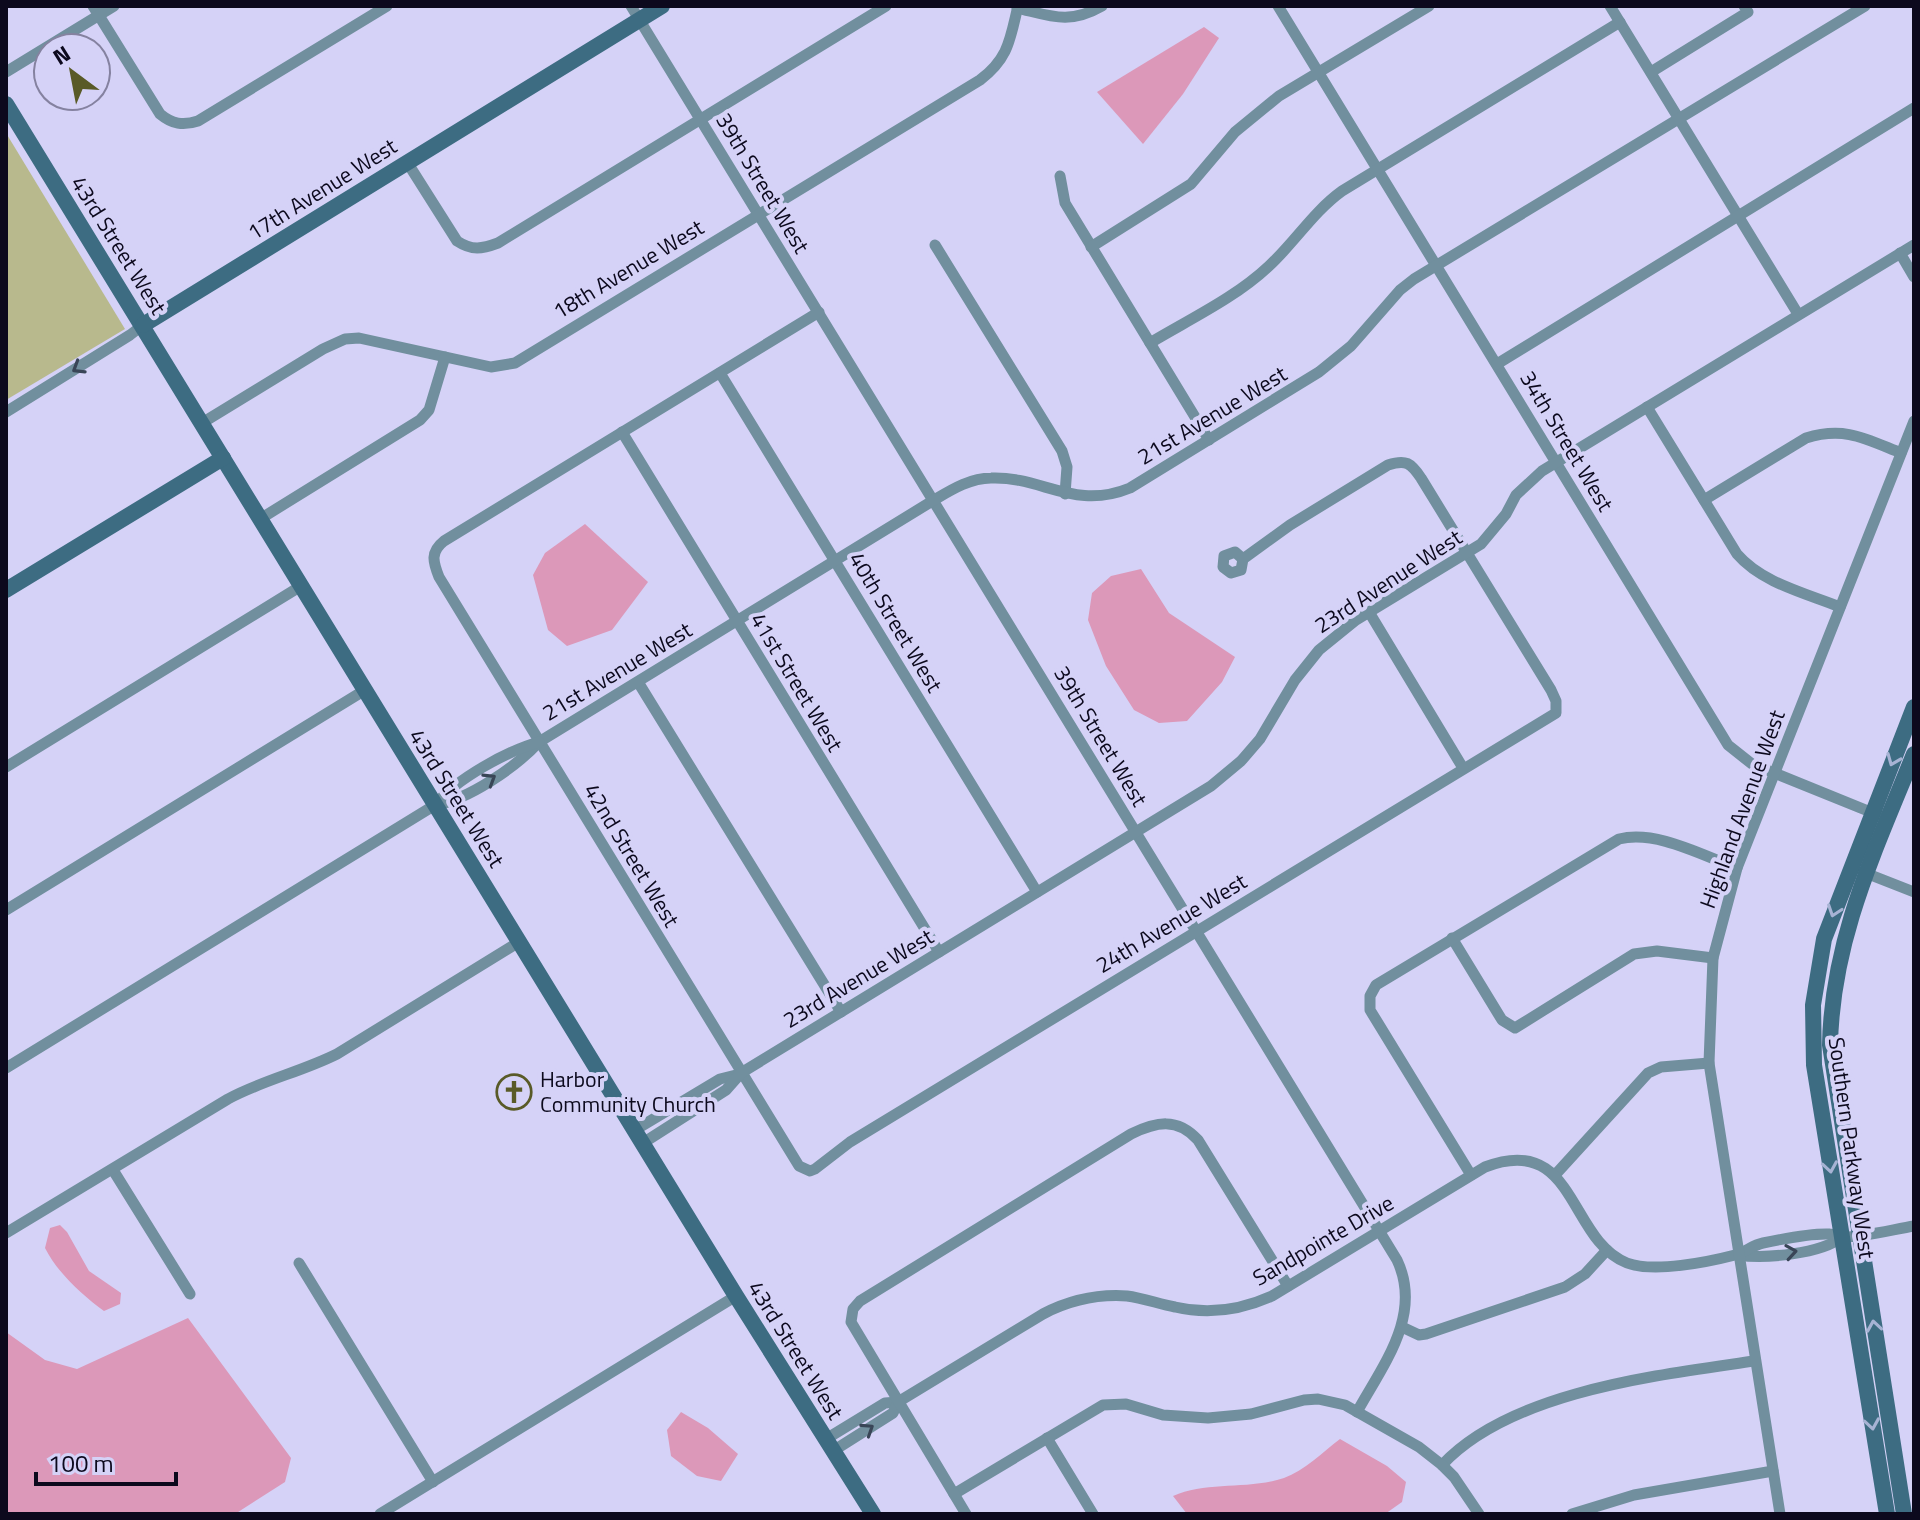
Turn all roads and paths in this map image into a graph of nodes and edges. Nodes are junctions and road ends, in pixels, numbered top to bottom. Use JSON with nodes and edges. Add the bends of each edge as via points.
{"nodes":[{"id":1,"x":114,"y":6,"type":"edge"},
{"id":2,"x":387,"y":6,"type":"edge"},
{"id":3,"x":662,"y":6,"type":"edge"},
{"id":4,"x":886,"y":6,"type":"edge"},
{"id":5,"x":1102,"y":6,"type":"edge"},
{"id":6,"x":1278,"y":6,"type":"edge"},
{"id":7,"x":1429,"y":6,"type":"edge"},
{"id":8,"x":1610,"y":6,"type":"edge"},
{"id":9,"x":1865,"y":6,"type":"edge"},
{"id":10,"x":1017,"y":7,"type":"edge"},
{"id":11,"x":1746,"y":9,"type":"edge"},
{"id":12,"x":96,"y":11,"type":"edge"},
{"id":13,"x":636,"y":13,"type":"edge"},
{"id":14,"x":1620,"y":22,"type":"junction"},
{"id":15,"x":6,"y":72,"type":"edge"},
{"id":16,"x":1651,"y":72,"type":"junction"},
{"id":17,"x":1318,"y":73,"type":"junction"},
{"id":18,"x":6,"y":104,"type":"edge"},
{"id":19,"x":1914,"y":108,"type":"edge"},
{"id":20,"x":701,"y":119,"type":"junction"},
{"id":21,"x":1681,"y":119,"type":"junction"},
{"id":22,"x":407,"y":162,"type":"junction"},
{"id":23,"x":1377,"y":170,"type":"junction"},
{"id":24,"x":1060,"y":176,"type":"dead end"},
{"id":25,"x":760,"y":215,"type":"junction"},
{"id":26,"x":1739,"y":216,"type":"junction"},
{"id":27,"x":935,"y":245,"type":"dead end"},
{"id":28,"x":1914,"y":245,"type":"edge"},
{"id":29,"x":1091,"y":247,"type":"junction"},
{"id":30,"x":1900,"y":253,"type":"junction"},
{"id":31,"x":1437,"y":267,"type":"junction"},
{"id":32,"x":1914,"y":277,"type":"edge"},
{"id":33,"x":819,"y":312,"type":"junction"},
{"id":34,"x":1798,"y":314,"type":"junction"},
{"id":35,"x":143,"y":325,"type":"junction"},
{"id":36,"x":1150,"y":343,"type":"junction"},
{"id":37,"x":445,"y":357,"type":"junction"},
{"id":38,"x":1497,"y":364,"type":"junction"},
{"id":39,"x":720,"y":373,"type":"junction"},
{"id":40,"x":1647,"y":407,"type":"junction"},
{"id":41,"x":6,"y":412,"type":"edge"},
{"id":42,"x":1914,"y":421,"type":"edge"},
{"id":43,"x":202,"y":423,"type":"junction"},
{"id":44,"x":622,"y":432,"type":"junction"},
{"id":45,"x":1209,"y":440,"type":"junction"},
{"id":46,"x":1901,"y":453,"type":"junction"},
{"id":47,"x":223,"y":458,"type":"junction"},
{"id":48,"x":1556,"y":462,"type":"junction"},
{"id":49,"x":1065,"y":494,"type":"junction"},
{"id":50,"x":934,"y":500,"type":"junction"},
{"id":51,"x":1704,"y":500,"type":"junction"},
{"id":52,"x":260,"y":519,"type":"junction"},
{"id":53,"x":1467,"y":553,"type":"junction"},
{"id":54,"x":1243,"y":559,"type":"dead end"},
{"id":55,"x":836,"y":561,"type":"junction"},
{"id":56,"x":301,"y":586,"type":"junction"},
{"id":57,"x":6,"y":590,"type":"edge"},
{"id":58,"x":1840,"y":607,"type":"junction"},
{"id":59,"x":1369,"y":612,"type":"junction"},
{"id":60,"x":737,"y":622,"type":"junction"},
{"id":61,"x":638,"y":682,"type":"junction"},
{"id":62,"x":365,"y":690,"type":"junction"},
{"id":63,"x":1914,"y":707,"type":"edge"},
{"id":64,"x":539,"y":742,"type":"junction"},
{"id":65,"x":1914,"y":754,"type":"edge"},
{"id":66,"x":6,"y":767,"type":"edge"},
{"id":67,"x":1463,"y":768,"type":"junction"},
{"id":68,"x":1775,"y":773,"type":"junction"},
{"id":69,"x":435,"y":805,"type":"junction"},
{"id":70,"x":1880,"y":816,"type":"junction"},
{"id":71,"x":1136,"y":832,"type":"junction"},
{"id":72,"x":1737,"y":868,"type":"junction"},
{"id":73,"x":1859,"y":870,"type":"junction"},
{"id":74,"x":1037,"y":892,"type":"junction"},
{"id":75,"x":1914,"y":892,"type":"edge"},
{"id":76,"x":6,"y":910,"type":"edge"},
{"id":77,"x":1196,"y":931,"type":"junction"},
{"id":78,"x":1452,"y":938,"type":"junction"},
{"id":79,"x":519,"y":942,"type":"junction"},
{"id":80,"x":939,"y":952,"type":"junction"},
{"id":81,"x":1713,"y":958,"type":"junction"},
{"id":82,"x":841,"y":1012,"type":"junction"},
{"id":83,"x":1709,"y":1063,"type":"junction"},
{"id":84,"x":6,"y":1068,"type":"edge"},
{"id":85,"x":741,"y":1073,"type":"junction"},
{"id":86,"x":639,"y":1137,"type":"junction"},
{"id":87,"x":805,"y":1169,"type":"joint"},
{"id":88,"x":113,"y":1170,"type":"junction"},
{"id":89,"x":1471,"y":1175,"type":"junction"},
{"id":90,"x":1555,"y":1175,"type":"junction"},
{"id":91,"x":1914,"y":1226,"type":"edge"},
{"id":92,"x":1380,"y":1231,"type":"junction"},
{"id":93,"x":6,"y":1233,"type":"edge"},
{"id":94,"x":1850,"y":1236,"type":"junction"},
{"id":95,"x":1607,"y":1250,"type":"junction"},
{"id":96,"x":1737,"y":1254,"type":"junction"},
{"id":97,"x":299,"y":1263,"type":"dead end"},
{"id":98,"x":1288,"y":1286,"type":"junction"},
{"id":99,"x":190,"y":1294,"type":"dead end"},
{"id":100,"x":736,"y":1296,"type":"junction"},
{"id":101,"x":1402,"y":1327,"type":"junction"},
{"id":102,"x":1754,"y":1361,"type":"junction"},
{"id":103,"x":898,"y":1402,"type":"junction"},
{"id":104,"x":1357,"y":1412,"type":"junction"},
{"id":105,"x":1047,"y":1438,"type":"junction"},
{"id":106,"x":830,"y":1445,"type":"junction"},
{"id":107,"x":1442,"y":1465,"type":"junction"},
{"id":108,"x":1773,"y":1471,"type":"junction"},
{"id":109,"x":433,"y":1482,"type":"junction"},
{"id":110,"x":954,"y":1494,"type":"junction"},
{"id":111,"x":384,"y":1513,"type":"edge"},
{"id":112,"x":873,"y":1514,"type":"edge"},
{"id":113,"x":966,"y":1514,"type":"edge"},
{"id":114,"x":1093,"y":1514,"type":"edge"},
{"id":115,"x":1479,"y":1514,"type":"edge"},
{"id":116,"x":1572,"y":1514,"type":"edge"},
{"id":117,"x":1780,"y":1514,"type":"edge"},
{"id":118,"x":1887,"y":1514,"type":"edge"},
{"id":119,"x":1904,"y":1514,"type":"edge"}],
"edges":[{"from":1,"to":12,"type":"street"},
{"from":2,"to":12,"type":"street","via":[[195,122],[174,123],[160,114]]},
{"from":3,"to":13,"type":"street","name":"17th Avenue West"},
{"from":4,"to":20,"type":"street"},
{"from":5,"to":10,"type":"street","via":[[1068,19]]},
{"from":6,"to":17,"type":"street","name":"34th Street West"},
{"from":7,"to":17,"type":"street"},
{"from":8,"to":14,"type":"street"},
{"from":9,"to":21,"type":"street","name":"21st Avenue West"},
{"from":10,"to":25,"type":"street","name":"18th Avenue West","via":[[1004,56],[994,69]]},
{"from":11,"to":16,"type":"street"},
{"from":12,"to":15,"type":"street"},
{"from":13,"to":20,"type":"street","name":"39th Street West"},
{"from":13,"to":22,"type":"street","name":"17th Avenue West"},
{"from":14,"to":16,"type":"street"},
{"from":14,"to":23,"type":"street"},
{"from":16,"to":21,"type":"street"},
{"from":17,"to":23,"type":"street","name":"34th Street West"},
{"from":17,"to":29,"type":"street","via":[[1248,120],[1191,184]]},
{"from":18,"to":35,"type":"street","name":"43rd Street West"},
{"from":19,"to":26,"type":"street"},
{"from":20,"to":22,"type":"street","via":[[482,249],[457,241]]},
{"from":20,"to":25,"type":"street","name":"39th Street West"},
{"from":21,"to":26,"type":"street"},
{"from":21,"to":31,"type":"street","name":"21st Avenue West"},
{"from":22,"to":35,"type":"street","name":"17th Avenue West"},
{"from":23,"to":31,"type":"street","name":"34th Street West"},
{"from":23,"to":36,"type":"street","via":[[1326,203],[1251,281]]},
{"from":24,"to":29,"type":"street","via":[[1065,203]]},
{"from":25,"to":33,"type":"street","name":"39th Street West"},
{"from":25,"to":37,"type":"street","name":"18th Avenue West","via":[[515,363],[491,367]]},
{"from":26,"to":34,"type":"street"},
{"from":26,"to":38,"type":"street"},
{"from":27,"to":49,"type":"street","via":[[1062,451]]},
{"from":28,"to":30,"type":"street","name":"23rd Avenue West"},
{"from":29,"to":36,"type":"street"},
{"from":30,"to":32,"type":"street"},
{"from":30,"to":34,"type":"street","name":"23rd Avenue West"},
{"from":31,"to":38,"type":"street","name":"34th Street West"},
{"from":31,"to":45,"type":"street","name":"21st Avenue West","via":[[1400,290],[1361,336],[1319,372]]},
{"from":33,"to":39,"type":"street"},
{"from":33,"to":50,"type":"street","name":"39th Street West"},
{"from":34,"to":40,"type":"street","name":"23rd Avenue West"},
{"from":35,"to":41,"type":"street","name":"17th Avenue West","one_way":true},
{"from":35,"to":43,"type":"street","name":"43rd Street West"},
{"from":36,"to":45,"type":"street"},
{"from":37,"to":43,"type":"street","name":"18th Avenue West","via":[[345,339]]},
{"from":37,"to":52,"type":"street","via":[[429,410],[420,420]]},
{"from":38,"to":48,"type":"street","name":"34th Street West"},
{"from":39,"to":44,"type":"street"},
{"from":39,"to":55,"type":"street","name":"40th Street West"},
{"from":40,"to":48,"type":"street","name":"23rd Avenue West"},
{"from":40,"to":51,"type":"street"},
{"from":42,"to":46,"type":"street","name":"Highland Avenue West"},
{"from":43,"to":47,"type":"street","name":"43rd Street West"},
{"from":44,"to":60,"type":"street","name":"41st Street West"},
{"from":44,"to":64,"type":"street","name":"42nd Street West","via":[[444,541],[433,556],[439,577]]},
{"from":45,"to":49,"type":"street","name":"21st Avenue West","via":[[1123,491],[1085,497]]},
{"from":46,"to":51,"type":"street","via":[[1855,434],[1817,435]]},
{"from":46,"to":58,"type":"street","name":"Highland Avenue West"},
{"from":47,"to":52,"type":"street","name":"43rd Street West"},
{"from":47,"to":57,"type":"street"},
{"from":48,"to":53,"type":"street","name":"23rd Avenue West","via":[[1524,486],[1494,531]]},
{"from":48,"to":68,"type":"street","name":"34th Street West","via":[[1728,745],[1743,759]]},
{"from":49,"to":50,"type":"street","name":"21st Avenue West","via":[[991,478],[969,482]]},
{"from":50,"to":55,"type":"street","name":"21st Avenue West"},
{"from":50,"to":71,"type":"street","name":"39th Street West"},
{"from":51,"to":58,"type":"street","via":[[1737,554],[1758,573]]},
{"from":52,"to":56,"type":"street","name":"43rd Street West"},
{"from":53,"to":54,"type":"street","via":[[1421,478],[1402,460],[1290,525]]},
{"from":53,"to":59,"type":"street","name":"23rd Avenue West"},
{"from":53,"to":67,"type":"street","name":"24th Avenue West","via":[[1558,709]]},
{"from":55,"to":60,"type":"street","name":"21st Avenue West"},
{"from":55,"to":74,"type":"street","name":"40th Street West"},
{"from":56,"to":62,"type":"street","name":"43rd Street West"},
{"from":56,"to":66,"type":"street"},
{"from":58,"to":68,"type":"street","name":"Highland Avenue West"},
{"from":59,"to":67,"type":"street"},
{"from":59,"to":71,"type":"street","name":"23rd Avenue West","via":[[1308,662],[1241,761]]},
{"from":60,"to":61,"type":"street","name":"21st Avenue West"},
{"from":60,"to":80,"type":"street","name":"41st Street West"},
{"from":61,"to":64,"type":"street","name":"21st Avenue West"},
{"from":61,"to":82,"type":"street"},
{"from":62,"to":69,"type":"street","name":"43rd Street West"},
{"from":62,"to":76,"type":"street"},
{"from":63,"to":70,"type":"street","name":"Southern Parkway West","one_way":true},
{"from":64,"to":69,"type":"street","name":"21st Avenue West","via":[[517,748],[445,792]]},
{"from":64,"to":85,"type":"street","name":"42nd Street West"},
{"from":65,"to":70,"type":"street","name":"Southern Parkway West"},
{"from":67,"to":77,"type":"street","name":"24th Avenue West"},
{"from":68,"to":70,"type":"street","name":"34th Street West"},
{"from":68,"to":72,"type":"street","name":"Highland Avenue West"},
{"from":69,"to":79,"type":"street","name":"43rd Street West"},
{"from":69,"to":84,"type":"street","name":"21st Avenue West"},
{"from":70,"to":73,"type":"street","name":"Southern Parkway West"},
{"from":71,"to":74,"type":"street","name":"23rd Avenue West"},
{"from":71,"to":77,"type":"street","name":"39th Street West"},
{"from":72,"to":78,"type":"street","via":[[1652,838],[1619,839]]},
{"from":72,"to":81,"type":"street","name":"Highland Avenue West"},
{"from":73,"to":75,"type":"street"},
{"from":73,"to":94,"type":"street","name":"Southern Parkway West","via":[[1824,939],[1812,1018],[1814,1065]]},
{"from":74,"to":80,"type":"street","name":"23rd Avenue West"},
{"from":77,"to":87,"type":"street","name":"24th Avenue West","via":[[850,1142],[815,1169]]},
{"from":77,"to":92,"type":"street","name":"39th Street West"},
{"from":78,"to":81,"type":"street","via":[[1502,1020],[1515,1028],[1634,954],[1657,951]]},
{"from":78,"to":89,"type":"street","via":[[1376,985],[1370,1010]]},
{"from":79,"to":86,"type":"street","name":"43rd Street West"},
{"from":79,"to":88,"type":"street","via":[[337,1054],[249,1087]]},
{"from":80,"to":82,"type":"street","name":"23rd Avenue West"},
{"from":81,"to":83,"type":"street","name":"Highland Avenue West"},
{"from":82,"to":85,"type":"street","name":"23rd Avenue West"},
{"from":83,"to":90,"type":"street","via":[[1648,1073]]},
{"from":83,"to":96,"type":"street","name":"Highland Avenue West"},
{"from":85,"to":86,"type":"street","name":"23rd Avenue West","via":[[720,1079]]},
{"from":85,"to":87,"type":"street","name":"42nd Street West"},
{"from":86,"to":100,"type":"street","name":"43rd Street West"},
{"from":88,"to":93,"type":"street"},
{"from":88,"to":99,"type":"street"},
{"from":89,"to":90,"type":"street","name":"Sandpointe Drive","via":[[1511,1161],[1535,1164]]},
{"from":89,"to":92,"type":"street","name":"Sandpointe Drive"},
{"from":90,"to":95,"type":"street"},
{"from":91,"to":94,"type":"street"},
{"from":92,"to":98,"type":"street","name":"Sandpointe Drive"},
{"from":92,"to":101,"type":"street","name":"39th Street West","via":[[1405,1285]]},
{"from":94,"to":96,"type":"street","via":[[1827,1247],[1763,1257]]},
{"from":94,"to":118,"type":"street","name":"Southern Parkway West","one_way":true},
{"from":119,"to":94,"type":"street","name":"Southern Parkway West","one_way":true},
{"from":95,"to":96,"type":"street","via":[[1626,1263],[1653,1267]]},
{"from":95,"to":101,"type":"street","via":[[1565,1287],[1426,1334]]},
{"from":96,"to":102,"type":"street","name":"Highland Avenue West"},
{"from":97,"to":109,"type":"street"},
{"from":98,"to":103,"type":"street","name":"Sandpointe Drive","via":[[1232,1310],[1189,1310],[1119,1296],[1074,1301],[1043,1314]]},
{"from":98,"to":103,"type":"street","via":[[1198,1140],[1185,1128],[1160,1123],[1131,1134],[860,1301],[851,1322]]},
{"from":100,"to":106,"type":"street","name":"43rd Street West"},
{"from":100,"to":109,"type":"street"},
{"from":101,"to":104,"type":"street","name":"39th Street West"},
{"from":102,"to":107,"type":"street","via":[[1648,1378],[1559,1400],[1490,1426]]},
{"from":102,"to":108,"type":"street","name":"Highland Avenue West"},
{"from":103,"to":106,"type":"street","name":"Sandpointe Drive","via":[[885,1403]]},
{"from":103,"to":110,"type":"street"},
{"from":104,"to":105,"type":"street","via":[[1318,1399],[1208,1418],[1110,1404]]},
{"from":104,"to":107,"type":"street"},
{"from":105,"to":110,"type":"street"},
{"from":105,"to":114,"type":"street"},
{"from":106,"to":112,"type":"street","name":"43rd Street West"},
{"from":107,"to":115,"type":"street"},
{"from":108,"to":116,"type":"street","via":[[1634,1495]]},
{"from":108,"to":117,"type":"street","name":"Highland Avenue West"},
{"from":109,"to":111,"type":"street"},
{"from":110,"to":113,"type":"street"}]}
